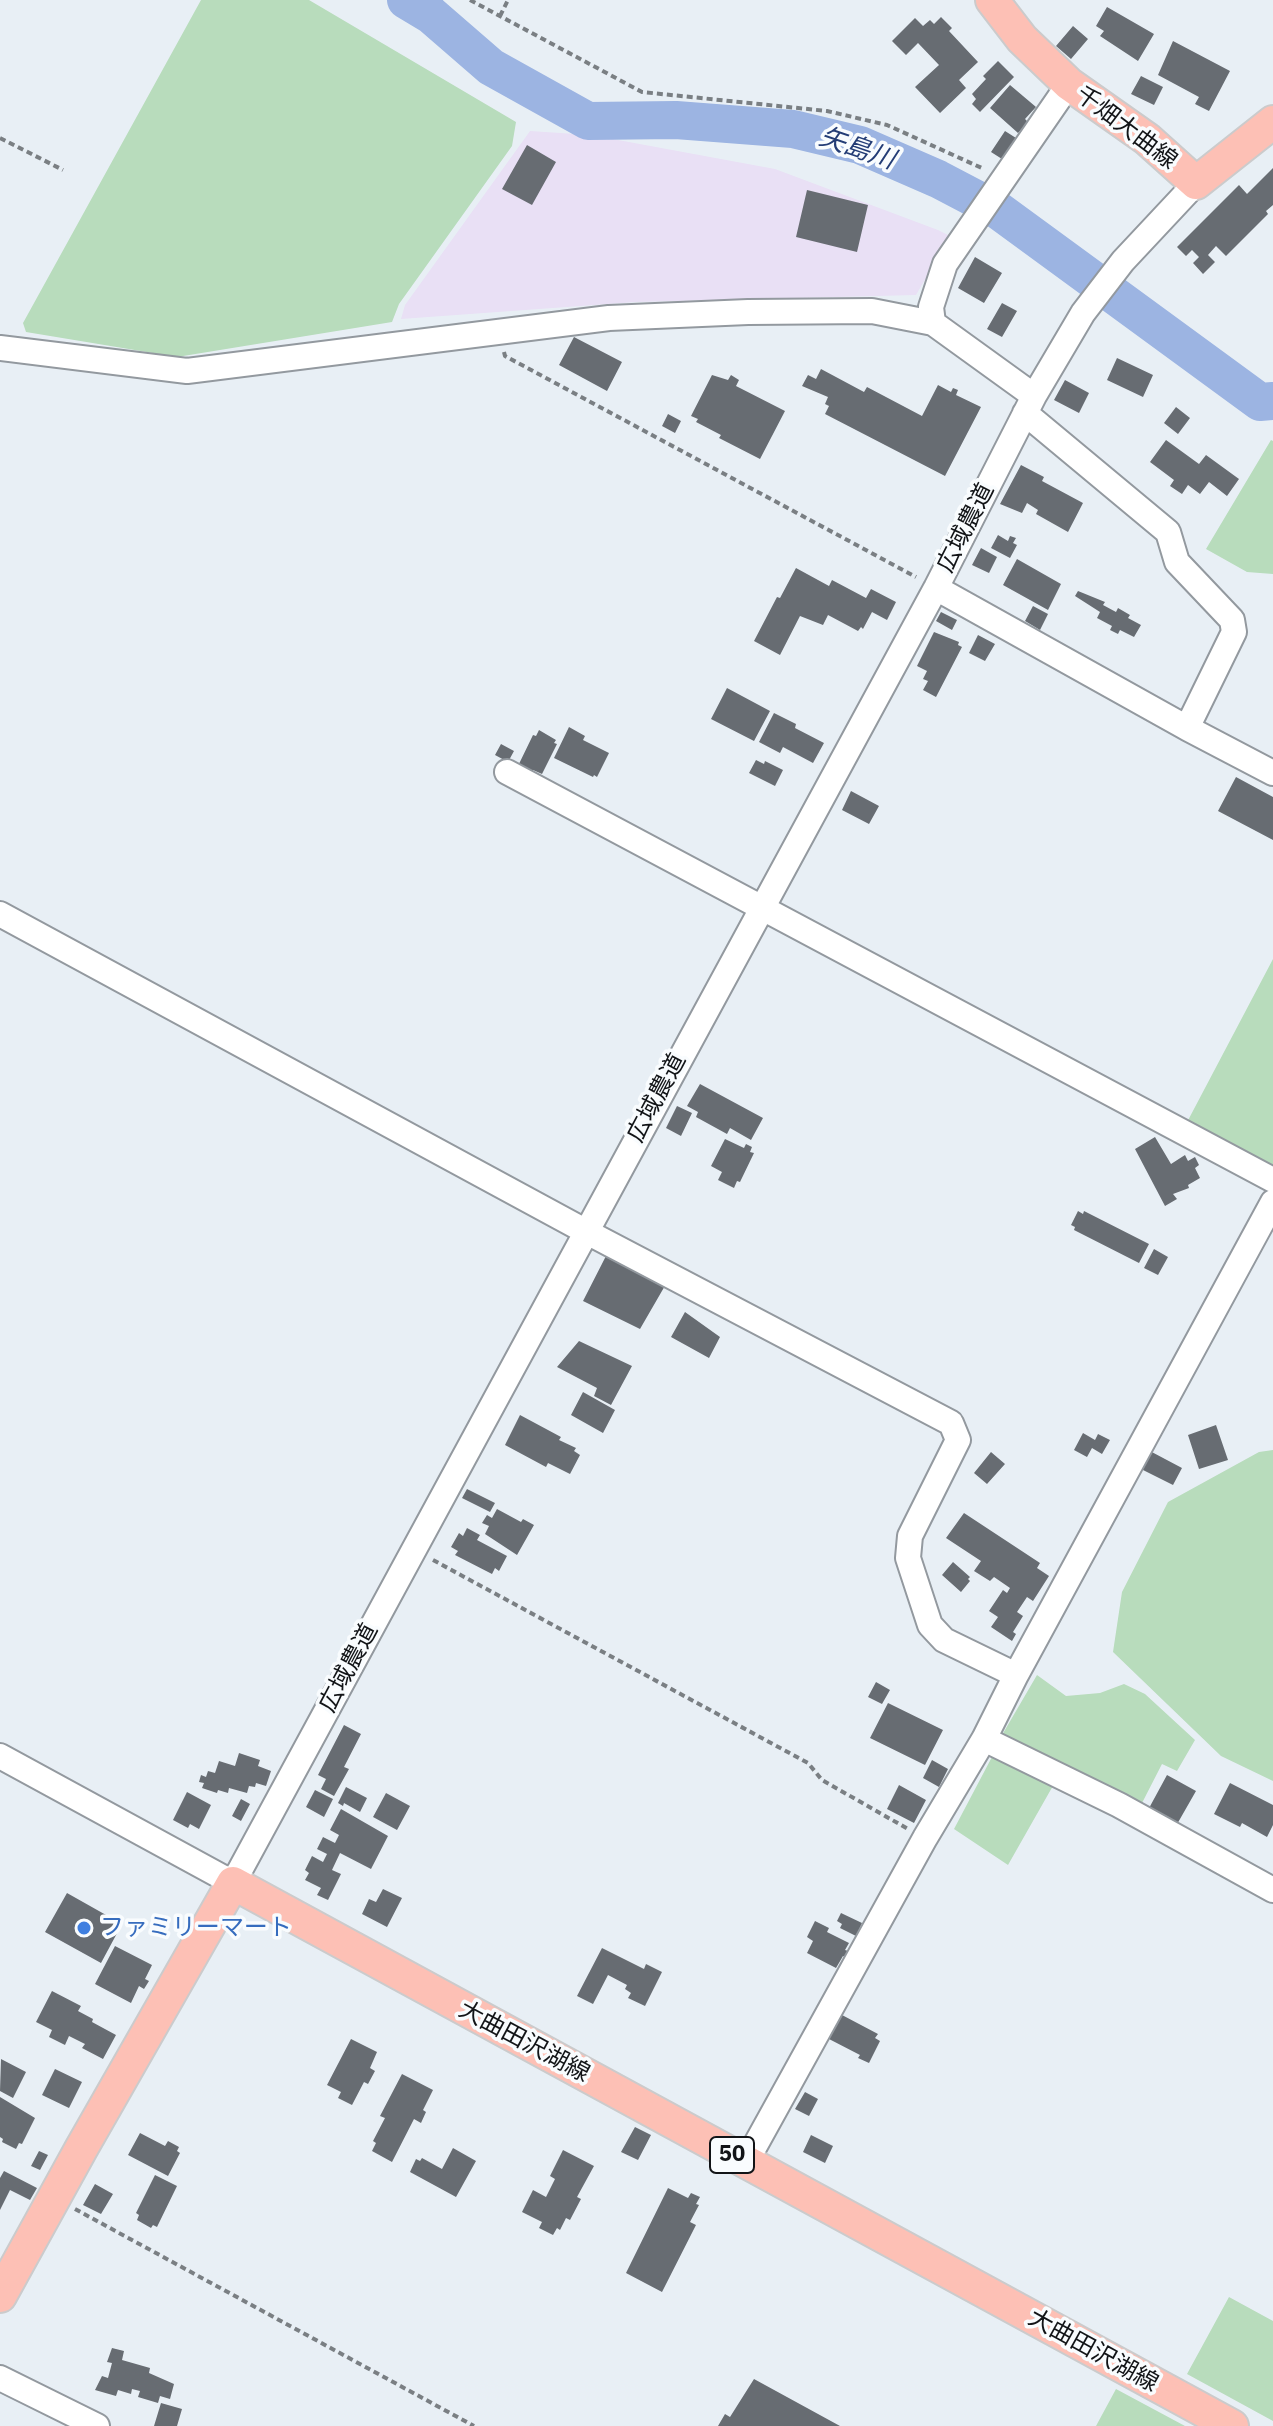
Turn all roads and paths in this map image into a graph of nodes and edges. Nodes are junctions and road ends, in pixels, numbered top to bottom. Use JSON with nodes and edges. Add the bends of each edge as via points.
{"nodes":[{"id":1,"x":470,"y":0,"type":"edge"},
{"id":2,"x":508,"y":0,"type":"edge"},
{"id":3,"x":992,"y":0,"type":"edge"},
{"id":4,"x":500,"y":17,"type":"junction"},
{"id":5,"x":1069,"y":84,"type":"junction"},
{"id":6,"x":1273,"y":122,"type":"edge"},
{"id":7,"x":0,"y":138,"type":"edge"},
{"id":8,"x":63,"y":170,"type":"dead end"},
{"id":9,"x":1196,"y":183,"type":"junction"},
{"id":10,"x":1002,"y":184,"type":"junction"},
{"id":11,"x":933,"y":323,"type":"junction"},
{"id":12,"x":500,"y":331,"type":"junction"},
{"id":13,"x":0,"y":348,"type":"edge"},
{"id":14,"x":1029,"y":404,"type":"junction"},
{"id":15,"x":936,"y":588,"type":"junction"},
{"id":16,"x":1187,"y":728,"type":"junction"},
{"id":17,"x":507,"y":772,"type":"dead end"},
{"id":18,"x":1273,"y":773,"type":"edge"},
{"id":19,"x":760,"y":908,"type":"junction"},
{"id":20,"x":0,"y":914,"type":"edge"},
{"id":21,"x":1273,"y":1180,"type":"edge"},
{"id":22,"x":1273,"y":1202,"type":"edge"},
{"id":23,"x":585,"y":1231,"type":"junction"},
{"id":24,"x":413,"y":1549,"type":"junction"},
{"id":25,"x":1016,"y":1675,"type":"junction"},
{"id":26,"x":984,"y":1739,"type":"junction"},
{"id":27,"x":0,"y":1756,"type":"edge"},
{"id":28,"x":925,"y":1838,"type":"junction"},
{"id":29,"x":233,"y":1883,"type":"junction"},
{"id":30,"x":1273,"y":1890,"type":"edge"},
{"id":31,"x":746,"y":2162,"type":"junction"},
{"id":32,"x":54,"y":2198,"type":"junction"},
{"id":33,"x":0,"y":2296,"type":"edge"},
{"id":34,"x":0,"y":2378,"type":"edge"},
{"id":35,"x":97,"y":2426,"type":"edge"},
{"id":36,"x":474,"y":2426,"type":"edge"},
{"id":37,"x":1232,"y":2426,"type":"edge"}],
"edges":[{"from":1,"to":4,"type":"path"},
{"from":2,"to":4,"type":"path"},
{"from":3,"to":5,"type":"main road","name":"千畑大曲線","via":[[1022,39]]},
{"from":4,"to":10,"type":"path","via":[[642,92],[827,111],[887,125]]},
{"from":5,"to":9,"type":"main road","name":"千畑大曲線","via":[[1147,139]]},
{"from":5,"to":10,"type":"street"},
{"from":6,"to":9,"type":"main road","name":"千畑大曲線"},
{"from":7,"to":8,"type":"path"},
{"from":9,"to":14,"type":"street","name":"広域農道","via":[[1083,313]]},
{"from":10,"to":11,"type":"street","via":[[945,264],[931,307]]},
{"from":11,"to":12,"type":"street","via":[[872,311],[748,312],[609,318]]},
{"from":11,"to":14,"type":"street"},
{"from":12,"to":13,"type":"street","via":[[187,371]]},
{"from":12,"to":15,"type":"path","via":[[505,356]]},
{"from":14,"to":15,"type":"street","name":"広域農道"},
{"from":14,"to":16,"type":"street","via":[[1168,532],[1177,562],[1232,620],[1234,632]]},
{"from":15,"to":16,"type":"street"},
{"from":15,"to":19,"type":"street","name":"広域農道"},
{"from":16,"to":18,"type":"street"},
{"from":17,"to":19,"type":"street"},
{"from":19,"to":21,"type":"street"},
{"from":19,"to":23,"type":"street","name":"広域農道"},
{"from":20,"to":23,"type":"street"},
{"from":22,"to":25,"type":"street"},
{"from":23,"to":24,"type":"street","name":"広域農道"},
{"from":23,"to":25,"type":"street","via":[[951,1423],[958,1440],[910,1536],[908,1558],[930,1625],[944,1640]]},
{"from":24,"to":28,"type":"path","via":[[808,1763],[822,1780]]},
{"from":24,"to":29,"type":"street","name":"広域農道"},
{"from":25,"to":26,"type":"street"},
{"from":26,"to":28,"type":"street"},
{"from":26,"to":30,"type":"street","via":[[1119,1805]]},
{"from":27,"to":29,"type":"street"},
{"from":28,"to":31,"type":"street"},
{"from":29,"to":31,"type":"main road","name":"大曲田沢湖線","number":"50"},
{"from":29,"to":32,"type":"main road"},
{"from":31,"to":37,"type":"main road","name":"大曲田沢湖線","number":"50"},
{"from":32,"to":33,"type":"main road"},
{"from":32,"to":36,"type":"path"},
{"from":34,"to":35,"type":"street"}]}
